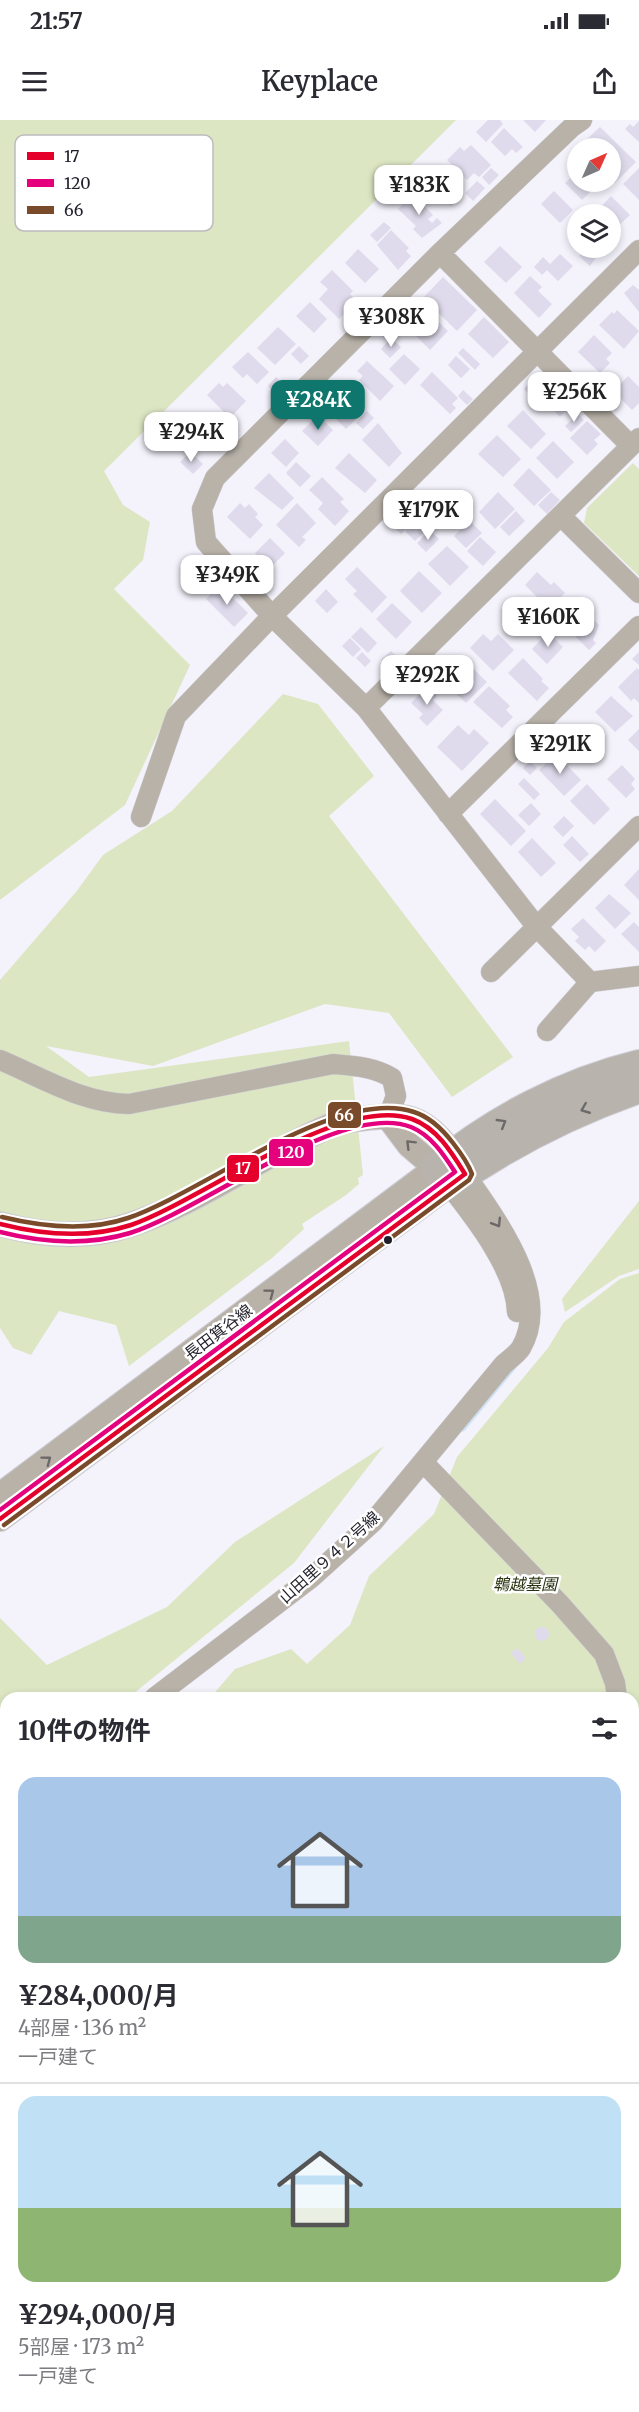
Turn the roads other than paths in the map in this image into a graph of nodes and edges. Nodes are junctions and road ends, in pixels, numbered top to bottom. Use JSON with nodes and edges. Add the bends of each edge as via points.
{"nodes":[{"id":1,"x":582,"y":120,"type":"edge"},
{"id":2,"x":639,"y":250,"type":"edge"},
{"id":3,"x":440,"y":253,"type":"junction"},
{"id":4,"x":537,"y":351,"type":"junction"},
{"id":5,"x":635,"y":442,"type":"edge"},
{"id":6,"x":562,"y":517,"type":"junction"},
{"id":7,"x":639,"y":593,"type":"edge"},
{"id":8,"x":272,"y":616,"type":"junction"},
{"id":9,"x":639,"y":626,"type":"edge"},
{"id":10,"x":366,"y":708,"type":"junction"},
{"id":11,"x":448,"y":814,"type":"junction"},
{"id":12,"x":141,"y":817,"type":"dead end"},
{"id":13,"x":639,"y":826,"type":"edge"},
{"id":14,"x":536,"y":926,"type":"junction"},
{"id":15,"x":491,"y":972,"type":"dead end"},
{"id":16,"x":639,"y":976,"type":"edge"},
{"id":17,"x":590,"y":982,"type":"junction"},
{"id":18,"x":547,"y":1031,"type":"dead end"},
{"id":19,"x":0,"y":1060,"type":"edge"},
{"id":20,"x":639,"y":1065,"type":"edge"},
{"id":21,"x":639,"y":1088,"type":"edge"},
{"id":22,"x":388,"y":1117,"type":"junction"},
{"id":23,"x":451,"y":1170,"type":"junction"},
{"id":24,"x":0,"y":1224,"type":"edge"},
{"id":25,"x":423,"y":1462,"type":"junction"},
{"id":26,"x":0,"y":1495,"type":"edge"},
{"id":27,"x":0,"y":1519,"type":"edge"},
{"id":28,"x":162,"y":1692,"type":"edge"},
{"id":29,"x":616,"y":1692,"type":"edge"}],
"edges":[{"from":1,"to":3,"type":"street"},
{"from":2,"to":4,"type":"street"},
{"from":3,"to":4,"type":"street"},
{"from":3,"to":8,"type":"street","via":[[215,478],[202,509],[206,542]]},
{"from":4,"to":5,"type":"street"},
{"from":4,"to":8,"type":"street"},
{"from":5,"to":6,"type":"street"},
{"from":6,"to":7,"type":"street"},
{"from":6,"to":10,"type":"street"},
{"from":8,"to":10,"type":"street"},
{"from":8,"to":12,"type":"street","via":[[176,716]]},
{"from":9,"to":11,"type":"street"},
{"from":10,"to":11,"type":"street"},
{"from":11,"to":14,"type":"street"},
{"from":13,"to":14,"type":"street"},
{"from":14,"to":15,"type":"street"},
{"from":14,"to":17,"type":"street"},
{"from":16,"to":17,"type":"street"},
{"from":17,"to":18,"type":"street"},
{"from":19,"to":22,"type":"street","via":[[104,1104],[129,1104],[333,1065],[361,1066],[380,1070],[392,1078],[396,1096]]},
{"from":23,"to":20,"type":"main road","one_way":true,"via":[[533,1104],[581,1083]]},
{"from":21,"to":23,"type":"main road","one_way":true,"via":[[544,1126],[487,1158]]},
{"from":22,"to":23,"type":"street","via":[[412,1119],[432,1131]]},
{"from":22,"to":24,"type":"street","via":[[332,1125],[159,1214],[128,1226],[76,1235],[28,1232]]},
{"from":23,"to":25,"type":"street","name":"山田里９４２号線","via":[[520,1263],[528,1291],[527,1334],[520,1350]]},
{"from":26,"to":23,"type":"street","name":"長田箕谷線","one_way":true},
{"from":23,"to":27,"type":"street","name":"長田箕谷線"},
{"from":25,"to":28,"type":"street","name":"山田里９４２号線","via":[[373,1522],[311,1578]]},
{"from":25,"to":29,"type":"street","via":[[604,1654]]}]}
